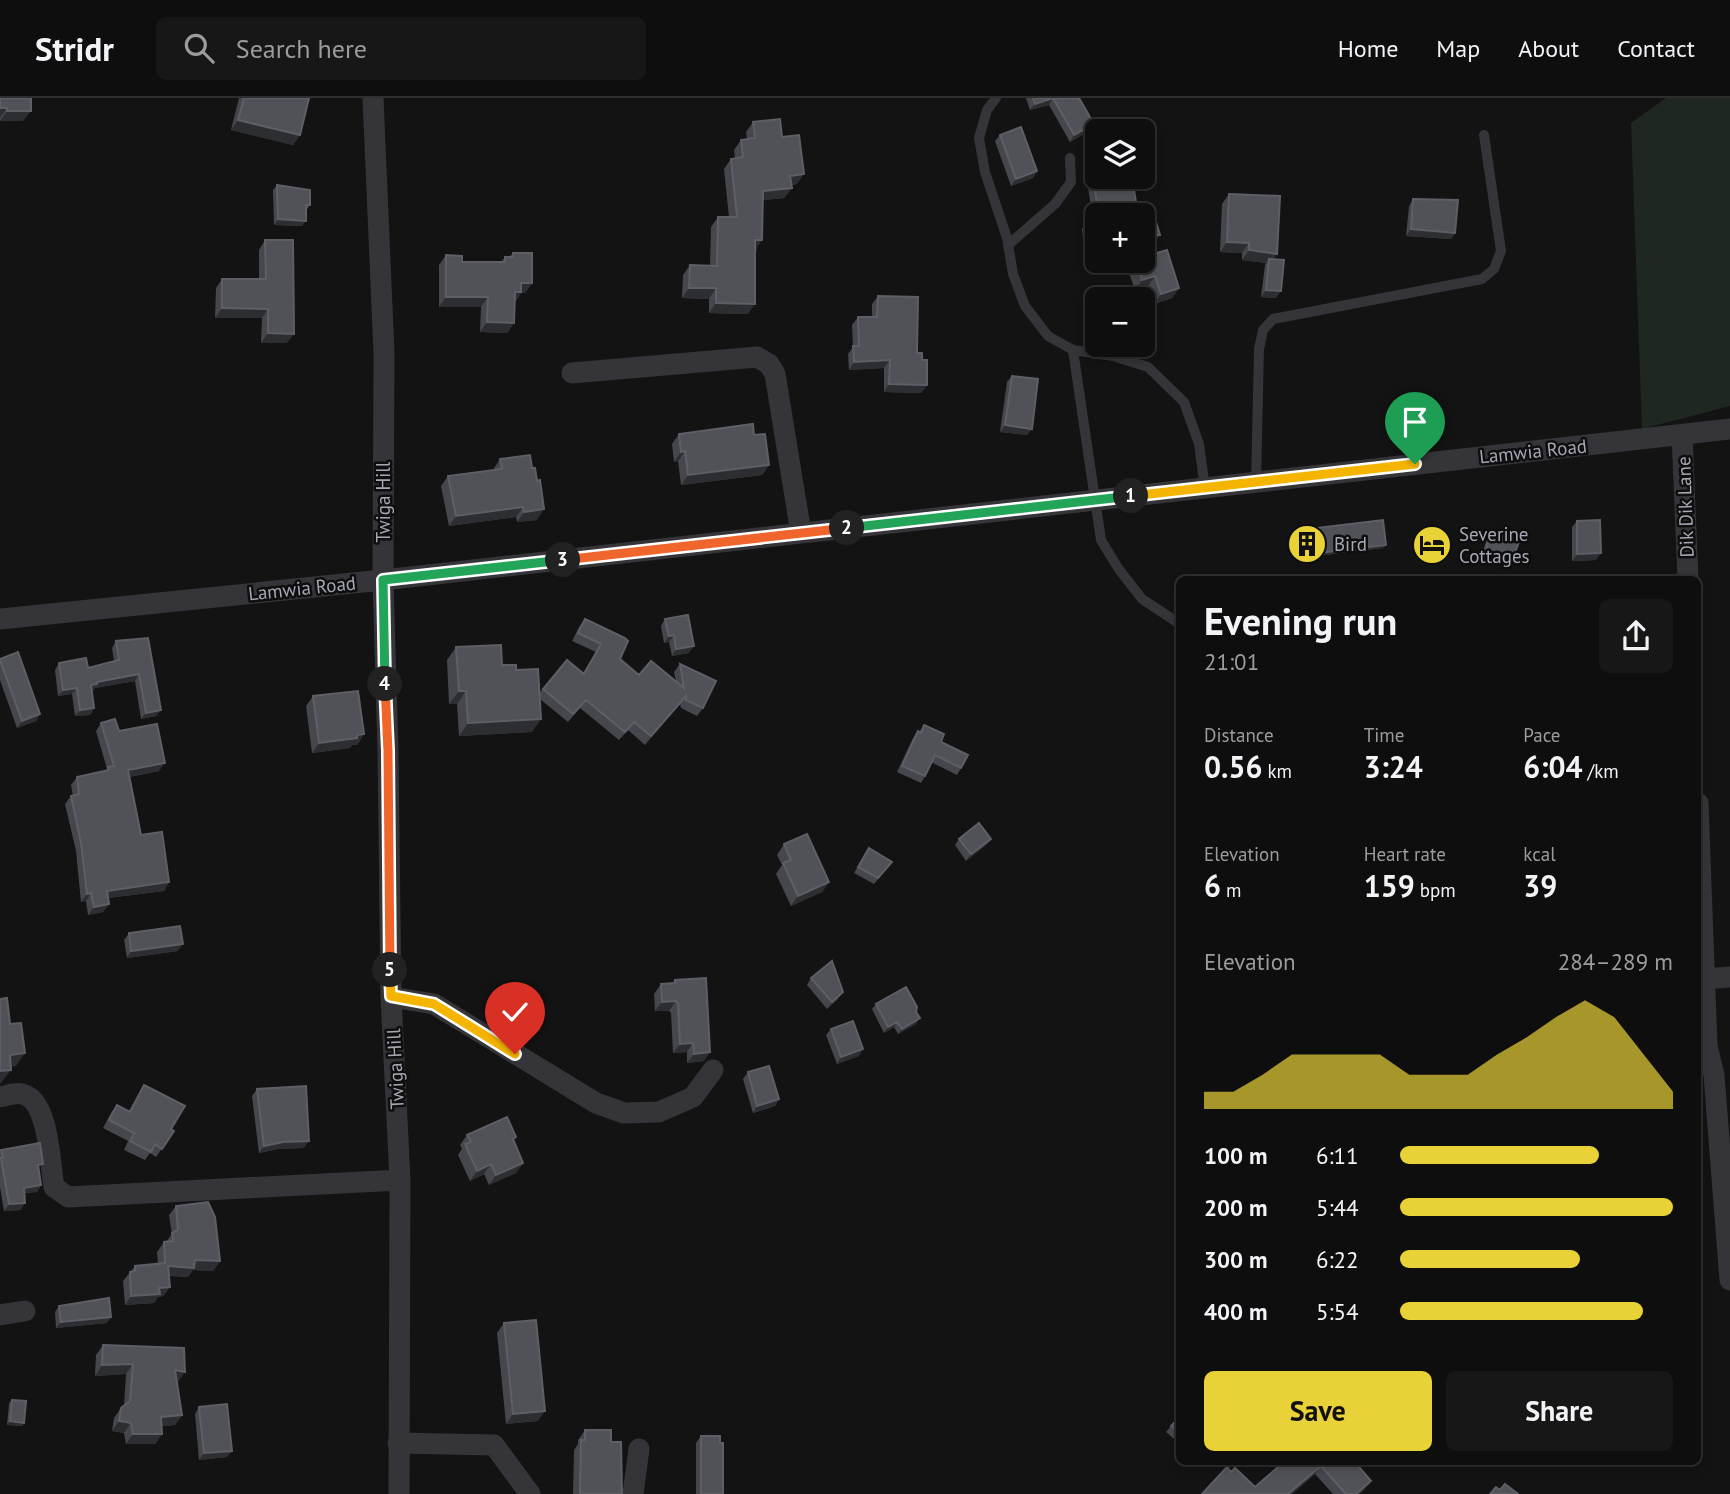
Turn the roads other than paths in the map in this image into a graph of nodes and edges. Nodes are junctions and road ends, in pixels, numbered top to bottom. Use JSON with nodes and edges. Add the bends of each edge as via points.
{"nodes":[{"id":1,"x":373,"y":98,"type":"edge"},
{"id":2,"x":996,"y":98,"type":"edge"},
{"id":3,"x":1484,"y":135,"type":"dead end"},
{"id":4,"x":1070,"y":158,"type":"dead end"},
{"id":5,"x":1008,"y":246,"type":"junction"},
{"id":6,"x":1073,"y":350,"type":"junction"},
{"id":7,"x":572,"y":373,"type":"dead end"},
{"id":8,"x":1730,"y":429,"type":"edge"},
{"id":9,"x":1682,"y":435,"type":"junction"},
{"id":10,"x":1256,"y":482,"type":"junction"},
{"id":11,"x":1205,"y":488,"type":"junction"},
{"id":12,"x":1094,"y":500,"type":"junction"},
{"id":13,"x":801,"y":533,"type":"junction"},
{"id":14,"x":1688,"y":576,"type":"edge"},
{"id":15,"x":383,"y":580,"type":"junction"},
{"id":16,"x":0,"y":619,"type":"edge"},
{"id":17,"x":1176,"y":621,"type":"edge"},
{"id":18,"x":1701,"y":878,"type":"edge"},
{"id":19,"x":1730,"y":977,"type":"edge"},
{"id":20,"x":1705,"y":979,"type":"junction"},
{"id":21,"x":391,"y":996,"type":"junction"},
{"id":22,"x":1702,"y":1046,"type":"edge"},
{"id":23,"x":1722,"y":1069,"type":"edge"},
{"id":24,"x":713,"y":1070,"type":"dead end"},
{"id":25,"x":0,"y":1097,"type":"edge"},
{"id":26,"x":400,"y":1180,"type":"junction"},
{"id":27,"x":1730,"y":1280,"type":"edge"},
{"id":28,"x":25,"y":1311,"type":"dead end"},
{"id":29,"x":0,"y":1315,"type":"edge"},
{"id":30,"x":398,"y":1443,"type":"junction"},
{"id":31,"x":639,"y":1449,"type":"dead end"},
{"id":32,"x":399,"y":1494,"type":"edge"},
{"id":33,"x":530,"y":1494,"type":"edge"},
{"id":34,"x":633,"y":1494,"type":"edge"}],
"edges":[{"from":1,"to":15,"type":"street","name":"Twiga Hill","via":[[384,353]]},
{"from":2,"to":5,"type":"lane","via":[[987,110],[979,138]]},
{"from":3,"to":10,"type":"lane","via":[[1501,251],[1494,268],[1482,279],[1273,319],[1263,330],[1259,349]]},
{"from":4,"to":5,"type":"lane","via":[[1071,182],[1055,204]]},
{"from":5,"to":6,"type":"lane","via":[[1025,306],[1048,335]]},
{"from":6,"to":11,"type":"lane","via":[[1148,367],[1184,402],[1199,444]]},
{"from":6,"to":12,"type":"lane"},
{"from":7,"to":13,"type":"street","via":[[757,357],[769,364],[775,374]]},
{"from":8,"to":9,"type":"street","name":"Lamwia Road"},
{"from":9,"to":10,"type":"street","name":"Lamwia Road"},
{"from":9,"to":14,"type":"street","name":"Dik Dik Lane"},
{"from":10,"to":11,"type":"street","name":"Lamwia Road"},
{"from":11,"to":12,"type":"street","name":"Lamwia Road"},
{"from":12,"to":13,"type":"street","name":"Lamwia Road"},
{"from":12,"to":17,"type":"lane","via":[[1101,540],[1118,568],[1142,598]]},
{"from":13,"to":15,"type":"street","name":"Lamwia Road"},
{"from":15,"to":16,"type":"street","name":"Lamwia Road"},
{"from":15,"to":21,"type":"street","name":"Twiga Hill"},
{"from":18,"to":20,"type":"street"},
{"from":19,"to":20,"type":"street"},
{"from":20,"to":22,"type":"street"},
{"from":21,"to":24,"type":"street","via":[[434,1004],[596,1103],[624,1113],[659,1112],[694,1097]]},
{"from":21,"to":26,"type":"street","name":"Twiga Hill"},
{"from":22,"to":23,"type":"street"},
{"from":23,"to":27,"type":"street"},
{"from":25,"to":26,"type":"street","via":[[21,1093],[35,1101],[43,1114],[54,1187],[68,1197]]},
{"from":26,"to":30,"type":"street","name":"Twiga Hill"},
{"from":28,"to":29,"type":"street"},
{"from":30,"to":32,"type":"street","name":"Twiga Hill"},
{"from":30,"to":33,"type":"street","via":[[494,1445]]},
{"from":31,"to":34,"type":"street"}]}
